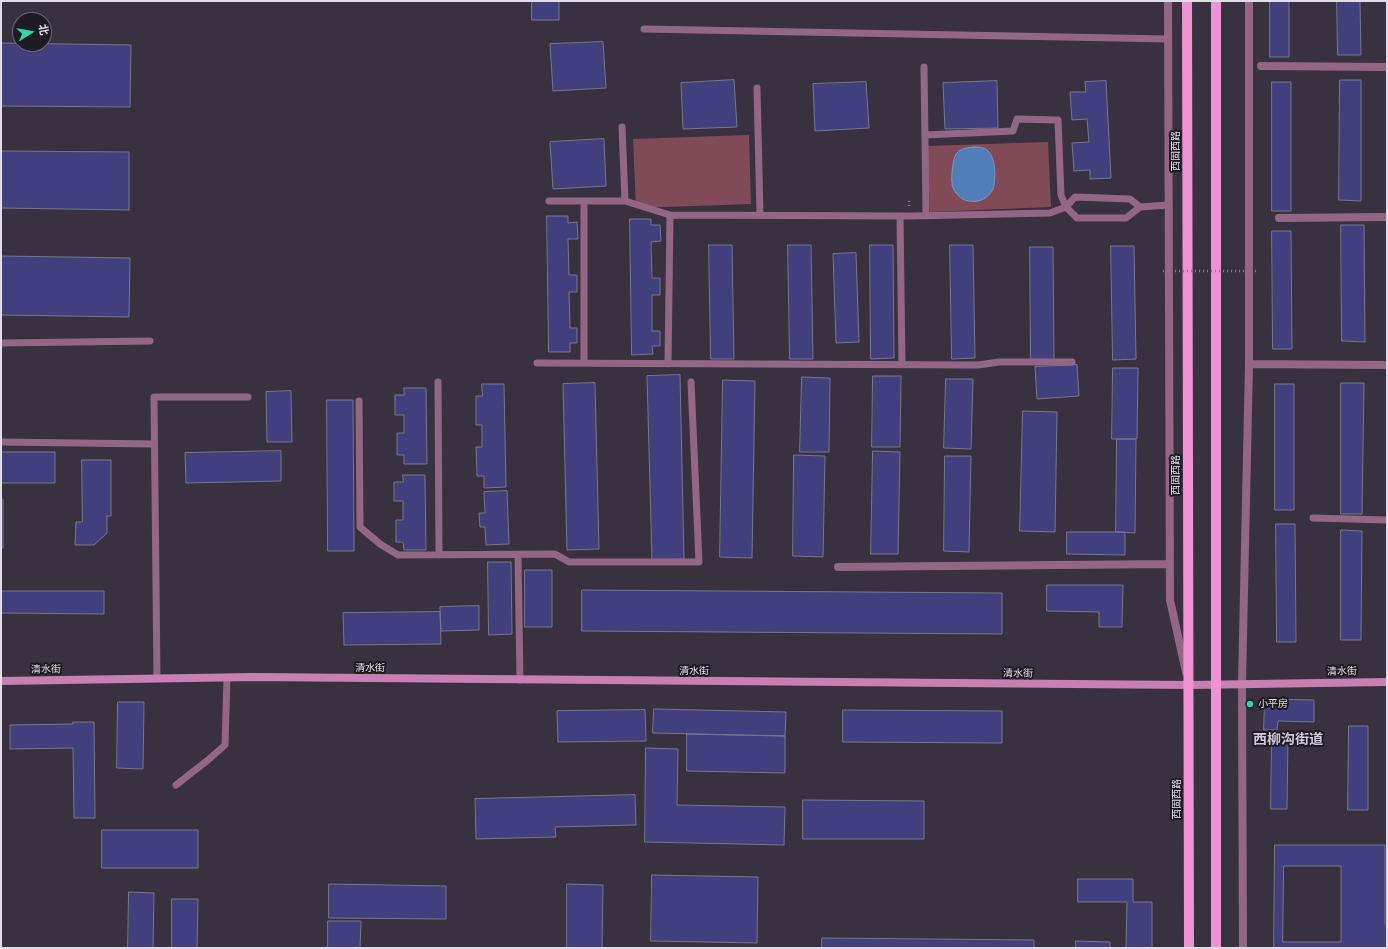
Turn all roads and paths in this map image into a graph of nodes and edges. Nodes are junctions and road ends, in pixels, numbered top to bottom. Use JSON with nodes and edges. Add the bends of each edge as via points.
{"nodes":[{"id":1,"x":1168,"y":1,"type":"edge"},
{"id":2,"x":1187,"y":1,"type":"edge"},
{"id":3,"x":1216,"y":1,"type":"edge"},
{"id":4,"x":1250,"y":1,"type":"edge"},
{"id":5,"x":644,"y":29,"type":"dead end"},
{"id":6,"x":1168,"y":39,"type":"junction"},
{"id":7,"x":1261,"y":66,"type":"dead end"},
{"id":8,"x":924,"y":67,"type":"dead end"},
{"id":9,"x":1387,"y":67,"type":"edge"},
{"id":10,"x":757,"y":88,"type":"dead end"},
{"id":11,"x":622,"y":127,"type":"dead end"},
{"id":12,"x":925,"y":135,"type":"junction"},
{"id":13,"x":550,"y":201,"type":"dead end"},
{"id":14,"x":584,"y":201,"type":"junction"},
{"id":15,"x":625,"y":201,"type":"junction"},
{"id":16,"x":1168,"y":206,"type":"junction"},
{"id":17,"x":1066,"y":207,"type":"junction"},
{"id":18,"x":1140,"y":207,"type":"junction"},
{"id":19,"x":670,"y":215,"type":"junction"},
{"id":20,"x":760,"y":215,"type":"junction"},
{"id":21,"x":900,"y":216,"type":"junction"},
{"id":22,"x":926,"y":216,"type":"junction"},
{"id":23,"x":1387,"y":217,"type":"edge"},
{"id":24,"x":1279,"y":218,"type":"dead end"},
{"id":25,"x":1163,"y":271,"type":"dead end"},
{"id":26,"x":1258,"y":271,"type":"dead end"},
{"id":27,"x":150,"y":341,"type":"dead end"},
{"id":28,"x":1,"y":342,"type":"edge"},
{"id":29,"x":1072,"y":362,"type":"dead end"},
{"id":30,"x":537,"y":363,"type":"dead end"},
{"id":31,"x":584,"y":363,"type":"junction"},
{"id":32,"x":668,"y":364,"type":"junction"},
{"id":33,"x":902,"y":364,"type":"junction"},
{"id":34,"x":1250,"y":364,"type":"junction"},
{"id":35,"x":1387,"y":365,"type":"edge"},
{"id":36,"x":438,"y":382,"type":"dead end"},
{"id":37,"x":692,"y":382,"type":"dead end"},
{"id":38,"x":248,"y":397,"type":"dead end"},
{"id":39,"x":359,"y":401,"type":"dead end"},
{"id":40,"x":1,"y":442,"type":"edge"},
{"id":41,"x":154,"y":444,"type":"junction"},
{"id":42,"x":1313,"y":518,"type":"dead end"},
{"id":43,"x":1387,"y":520,"type":"edge"},
{"id":44,"x":439,"y":555,"type":"junction"},
{"id":45,"x":518,"y":555,"type":"junction"},
{"id":46,"x":1170,"y":564,"type":"junction"},
{"id":47,"x":838,"y":567,"type":"dead end"},
{"id":48,"x":157,"y":678,"type":"junction"},
{"id":49,"x":227,"y":678,"type":"junction"},
{"id":50,"x":520,"y":680,"type":"junction"},
{"id":51,"x":1,"y":681,"type":"edge"},
{"id":52,"x":1387,"y":682,"type":"edge"},
{"id":53,"x":1215,"y":684,"type":"junction"},
{"id":54,"x":1242,"y":684,"type":"junction"},
{"id":55,"x":1188,"y":685,"type":"junction"},
{"id":56,"x":176,"y":785,"type":"dead end"},
{"id":57,"x":1189,"y":948,"type":"edge"},
{"id":58,"x":1216,"y":948,"type":"edge"},
{"id":59,"x":1243,"y":948,"type":"edge"}],
"edges":[{"from":1,"to":6,"type":"street"},
{"from":2,"to":55,"type":"main road","name":"西固西路"},
{"from":3,"to":53,"type":"main road"},
{"from":4,"to":34,"type":"street"},
{"from":5,"to":6,"type":"lane"},
{"from":6,"to":16,"type":"street"},
{"from":7,"to":9,"type":"street"},
{"from":8,"to":12,"type":"lane"},
{"from":10,"to":20,"type":"lane"},
{"from":11,"to":15,"type":"lane"},
{"from":12,"to":17,"type":"lane","via":[[1013,131],[1017,119],[1058,120],[1061,195]]},
{"from":12,"to":22,"type":"lane"},
{"from":13,"to":14,"type":"lane"},
{"from":14,"to":15,"type":"lane"},
{"from":14,"to":31,"type":"lane"},
{"from":15,"to":19,"type":"lane"},
{"from":16,"to":18,"type":"lane"},
{"from":16,"to":46,"type":"street"},
{"from":17,"to":18,"type":"lane","via":[[1074,197],[1130,198]]},
{"from":17,"to":18,"type":"lane","via":[[1076,218],[1126,218]]},
{"from":17,"to":22,"type":"lane","via":[[1050,213]]},
{"from":19,"to":20,"type":"lane"},
{"from":19,"to":32,"type":"lane"},
{"from":20,"to":21,"type":"lane"},
{"from":21,"to":22,"type":"lane"},
{"from":21,"to":33,"type":"lane"},
{"from":23,"to":24,"type":"street"},
{"from":25,"to":26,"type":"path","bridge":true},
{"from":27,"to":28,"type":"lane"},
{"from":29,"to":33,"type":"lane"},
{"from":30,"to":31,"type":"lane"},
{"from":31,"to":32,"type":"lane"},
{"from":32,"to":33,"type":"lane"},
{"from":34,"to":35,"type":"street"},
{"from":34,"to":54,"type":"street"},
{"from":36,"to":44,"type":"lane"},
{"from":37,"to":45,"type":"lane","via":[[699,562],[570,562],[556,554]]},
{"from":38,"to":41,"type":"lane","via":[[154,397]]},
{"from":39,"to":44,"type":"lane","via":[[360,527],[398,555]]},
{"from":40,"to":41,"type":"lane"},
{"from":41,"to":48,"type":"lane"},
{"from":42,"to":43,"type":"lane"},
{"from":44,"to":45,"type":"lane"},
{"from":45,"to":50,"type":"lane"},
{"from":46,"to":47,"type":"street"},
{"from":46,"to":55,"type":"street","via":[[1170,600]]},
{"from":48,"to":49,"type":"street","name":"清水街"},
{"from":48,"to":51,"type":"street","name":"清水街"},
{"from":49,"to":50,"type":"street","name":"清水街"},
{"from":49,"to":56,"type":"lane","via":[[225,746]]},
{"from":50,"to":55,"type":"street","name":"清水街"},
{"from":52,"to":54,"type":"street","name":"清水街"},
{"from":53,"to":54,"type":"street","name":"清水街"},
{"from":53,"to":55,"type":"street","name":"清水街"},
{"from":53,"to":58,"type":"main road"},
{"from":54,"to":59,"type":"street"},
{"from":55,"to":57,"type":"main road","name":"西固西路"}]}
